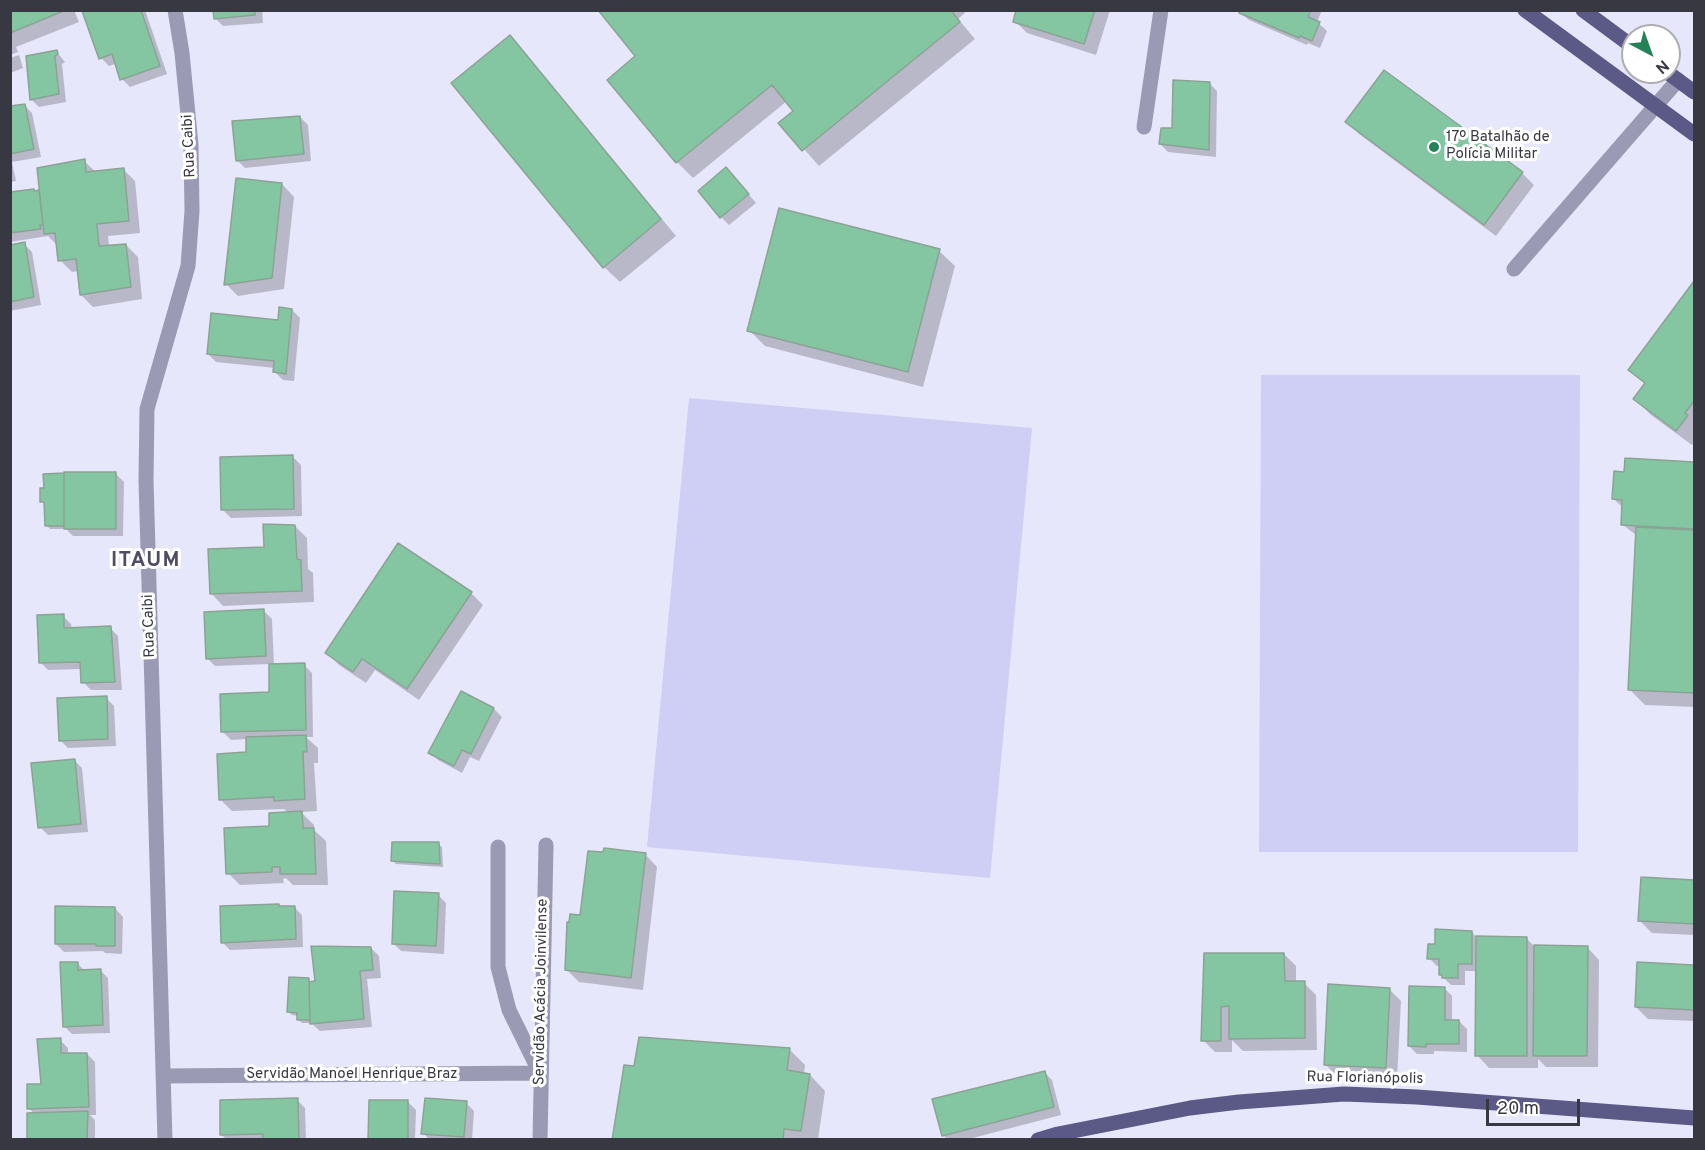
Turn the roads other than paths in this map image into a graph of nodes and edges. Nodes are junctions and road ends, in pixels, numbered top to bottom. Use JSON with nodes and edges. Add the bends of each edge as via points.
{"nodes":[{"id":1,"x":175,"y":10,"type":"edge"},
{"id":2,"x":1161,"y":10,"type":"edge"},
{"id":3,"x":1525,"y":10,"type":"edge"},
{"id":4,"x":1583,"y":10,"type":"edge"},
{"id":5,"x":1621,"y":38,"type":"edge"},
{"id":6,"x":1681,"y":82,"type":"edge"},
{"id":7,"x":1668,"y":84,"type":"edge"},
{"id":8,"x":1695,"y":92,"type":"edge"},
{"id":9,"x":1656,"y":106,"type":"junction"},
{"id":10,"x":1144,"y":127,"type":"dead end"},
{"id":11,"x":1695,"y":134,"type":"edge"},
{"id":12,"x":1514,"y":269,"type":"dead end"},
{"id":13,"x":546,"y":845,"type":"dead end"},
{"id":14,"x":498,"y":847,"type":"dead end"},
{"id":15,"x":540,"y":1073,"type":"junction"},
{"id":16,"x":163,"y":1076,"type":"junction"},
{"id":17,"x":1695,"y":1118,"type":"edge"},
{"id":18,"x":165,"y":1140,"type":"edge"},
{"id":19,"x":540,"y":1140,"type":"edge"},
{"id":20,"x":1038,"y":1140,"type":"edge"}],
"edges":[{"from":1,"to":16,"type":"street","name":"Rua Caibi","via":[[191,145],[192,211],[188,266],[147,409],[146,480]]},
{"from":2,"to":10,"type":"street"},
{"from":3,"to":9,"type":"main road"},
{"from":4,"to":5,"type":"main road"},
{"from":6,"to":8,"type":"main road"},
{"from":7,"to":9,"type":"street"},
{"from":9,"to":11,"type":"main road"},
{"from":9,"to":12,"type":"street"},
{"from":13,"to":15,"type":"street","name":"Servidão Acácia Joinvilense"},
{"from":14,"to":15,"type":"street","via":[[498,967],[510,1011]]},
{"from":15,"to":16,"type":"street","name":"Servidão Manoel Henrique Braz"},
{"from":15,"to":19,"type":"street","name":"Servidão Acácia Joinvilense"},
{"from":16,"to":18,"type":"street","name":"Rua Caibi"},
{"from":17,"to":20,"type":"main road","name":"Rua Florianópolis","via":[[1344,1094],[1190,1108]]}]}
